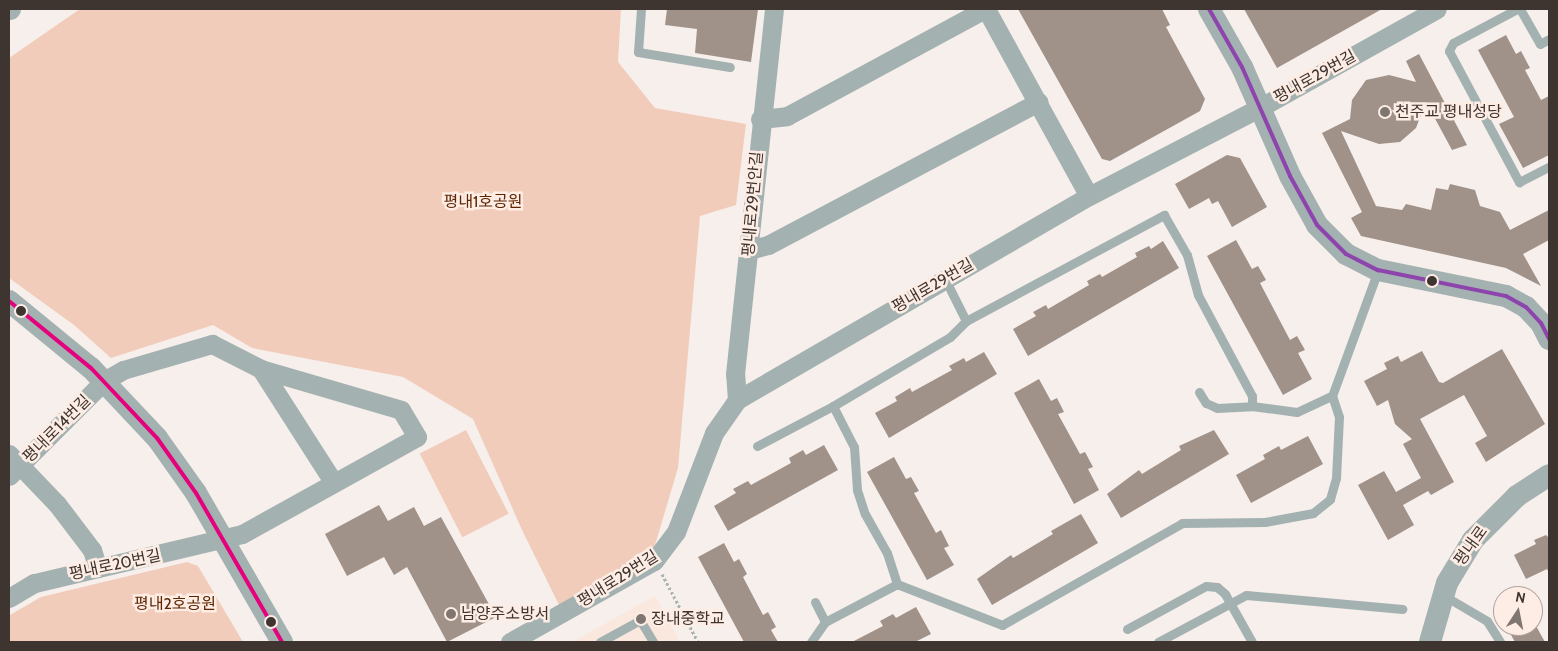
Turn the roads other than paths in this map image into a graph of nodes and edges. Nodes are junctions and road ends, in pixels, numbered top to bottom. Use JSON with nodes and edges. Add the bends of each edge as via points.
{"nodes":[{"id":1,"x":641,"y":9,"type":"edge"},
{"id":2,"x":774,"y":9,"type":"edge"},
{"id":3,"x":986,"y":9,"type":"edge"},
{"id":4,"x":1209,"y":9,"type":"edge"},
{"id":5,"x":1437,"y":9,"type":"edge"},
{"id":6,"x":1518,"y":9,"type":"edge"},
{"id":7,"x":1411,"y":15,"type":"edge"},
{"id":8,"x":1549,"y":39,"type":"edge"},
{"id":9,"x":730,"y":67,"type":"dead end"},
{"id":10,"x":1038,"y":102,"type":"junction"},
{"id":11,"x":1261,"y":107,"type":"junction"},
{"id":12,"x":760,"y":119,"type":"junction"},
{"id":13,"x":1549,"y":167,"type":"edge"},
{"id":14,"x":1089,"y":196,"type":"junction"},
{"id":15,"x":749,"y":250,"type":"junction"},
{"id":16,"x":1378,"y":270,"type":"junction"},
{"id":17,"x":945,"y":279,"type":"junction"},
{"id":18,"x":9,"y":301,"type":"edge"},
{"id":19,"x":966,"y":320,"type":"junction"},
{"id":20,"x":1549,"y":339,"type":"edge"},
{"id":21,"x":261,"y":369,"type":"junction"},
{"id":22,"x":104,"y":381,"type":"junction"},
{"id":23,"x":1199,"y":392,"type":"dead end"},
{"id":24,"x":1332,"y":396,"type":"junction"},
{"id":25,"x":737,"y":400,"type":"junction"},
{"id":26,"x":833,"y":406,"type":"junction"},
{"id":27,"x":1252,"y":406,"type":"junction"},
{"id":28,"x":758,"y":446,"type":"dead end"},
{"id":29,"x":13,"y":465,"type":"edge"},
{"id":30,"x":1549,"y":475,"type":"edge"},
{"id":31,"x":334,"y":483,"type":"junction"},
{"id":32,"x":223,"y":538,"type":"junction"},
{"id":33,"x":98,"y":568,"type":"junction"},
{"id":34,"x":897,"y":584,"type":"junction"},
{"id":35,"x":1443,"y":595,"type":"junction"},
{"id":36,"x":9,"y":598,"type":"edge"},
{"id":37,"x":815,"y":602,"type":"dead end"},
{"id":38,"x":1229,"y":602,"type":"junction"},
{"id":39,"x":1402,"y":609,"type":"dead end"},
{"id":40,"x":825,"y":622,"type":"junction"},
{"id":41,"x":1127,"y":629,"type":"dead end"},
{"id":42,"x":282,"y":642,"type":"edge"},
{"id":43,"x":510,"y":642,"type":"edge"},
{"id":44,"x":601,"y":642,"type":"edge"},
{"id":45,"x":653,"y":642,"type":"edge"},
{"id":46,"x":811,"y":642,"type":"edge"},
{"id":47,"x":1158,"y":642,"type":"edge"},
{"id":48,"x":1252,"y":642,"type":"edge"},
{"id":49,"x":1430,"y":642,"type":"edge"},
{"id":50,"x":1500,"y":642,"type":"edge"}],
"edges":[{"from":1,"to":9,"type":"lane","via":[[638,52]]},
{"from":2,"to":12,"type":"street","name":"평내로29번안길"},
{"from":3,"to":10,"type":"street"},
{"from":3,"to":12,"type":"street","via":[[787,116]]},
{"from":4,"to":11,"type":"street"},
{"from":5,"to":7,"type":"street","name":"평내로29번길"},
{"from":6,"to":8,"type":"lane","via":[[1540,44]]},
{"from":6,"to":13,"type":"lane","via":[[1453,43],[1449,51],[1519,182]]},
{"from":7,"to":11,"type":"street","name":"평내로29번길"},
{"from":10,"to":14,"type":"street"},
{"from":10,"to":15,"type":"street","via":[[768,245]]},
{"from":11,"to":14,"type":"street","name":"평내로29번길"},
{"from":11,"to":16,"type":"street","via":[[1290,176],[1317,225],[1346,254]]},
{"from":12,"to":15,"type":"street","name":"평내로29번안길"},
{"from":14,"to":17,"type":"street","name":"평내로29번길"},
{"from":15,"to":25,"type":"street","name":"평내로29번안길","via":[[735,374]]},
{"from":16,"to":20,"type":"street","via":[[1506,296],[1526,307],[1541,323]]},
{"from":16,"to":24,"type":"lane"},
{"from":17,"to":19,"type":"lane"},
{"from":17,"to":25,"type":"street","name":"평내로29번길"},
{"from":18,"to":22,"type":"street"},
{"from":19,"to":26,"type":"lane","via":[[950,337]]},
{"from":19,"to":27,"type":"lane","via":[[1164,215],[1187,255],[1198,296],[1252,396]]},
{"from":21,"to":22,"type":"street","name":"평내로14번길","via":[[212,344],[123,370]]},
{"from":21,"to":31,"type":"street"},
{"from":21,"to":31,"type":"street","name":"평내로20번길","via":[[401,410],[417,437]]},
{"from":22,"to":29,"type":"street","name":"평내로14번길"},
{"from":22,"to":32,"type":"street","via":[[157,438]]},
{"from":23,"to":27,"type":"lane","via":[[1206,403],[1217,408]]},
{"from":24,"to":27,"type":"lane","via":[[1297,412]]},
{"from":24,"to":34,"type":"lane","via":[[1339,417],[1339,464],[1330,498],[1313,513],[1265,522],[1182,522],[1002,625]]},
{"from":25,"to":43,"type":"street","name":"평내로29번길","via":[[714,433],[676,532],[654,561]]},
{"from":26,"to":28,"type":"lane"},
{"from":26,"to":34,"type":"lane","via":[[854,447],[857,490],[865,514],[888,553]]},
{"from":29,"to":33,"type":"street","via":[[92,550]]},
{"from":30,"to":35,"type":"street","name":"평내로","via":[[1492,517],[1458,562]]},
{"from":31,"to":32,"type":"street","name":"평내로20번길","via":[[242,534]]},
{"from":32,"to":33,"type":"street","name":"평내로20번길"},
{"from":32,"to":42,"type":"street"},
{"from":33,"to":36,"type":"street","name":"평내로20번길","via":[[34,583]]},
{"from":34,"to":40,"type":"lane"},
{"from":35,"to":49,"type":"street","name":"평내로"},
{"from":35,"to":50,"type":"lane","via":[[1487,621]]},
{"from":37,"to":40,"type":"lane"},
{"from":38,"to":39,"type":"lane","via":[[1246,595]]},
{"from":38,"to":41,"type":"lane","via":[[1216,587],[1206,586]]},
{"from":38,"to":47,"type":"lane"},
{"from":38,"to":48,"type":"lane"},
{"from":40,"to":46,"type":"lane"},
{"from":44,"to":45,"type":"lane","via":[[640,620]]}]}
